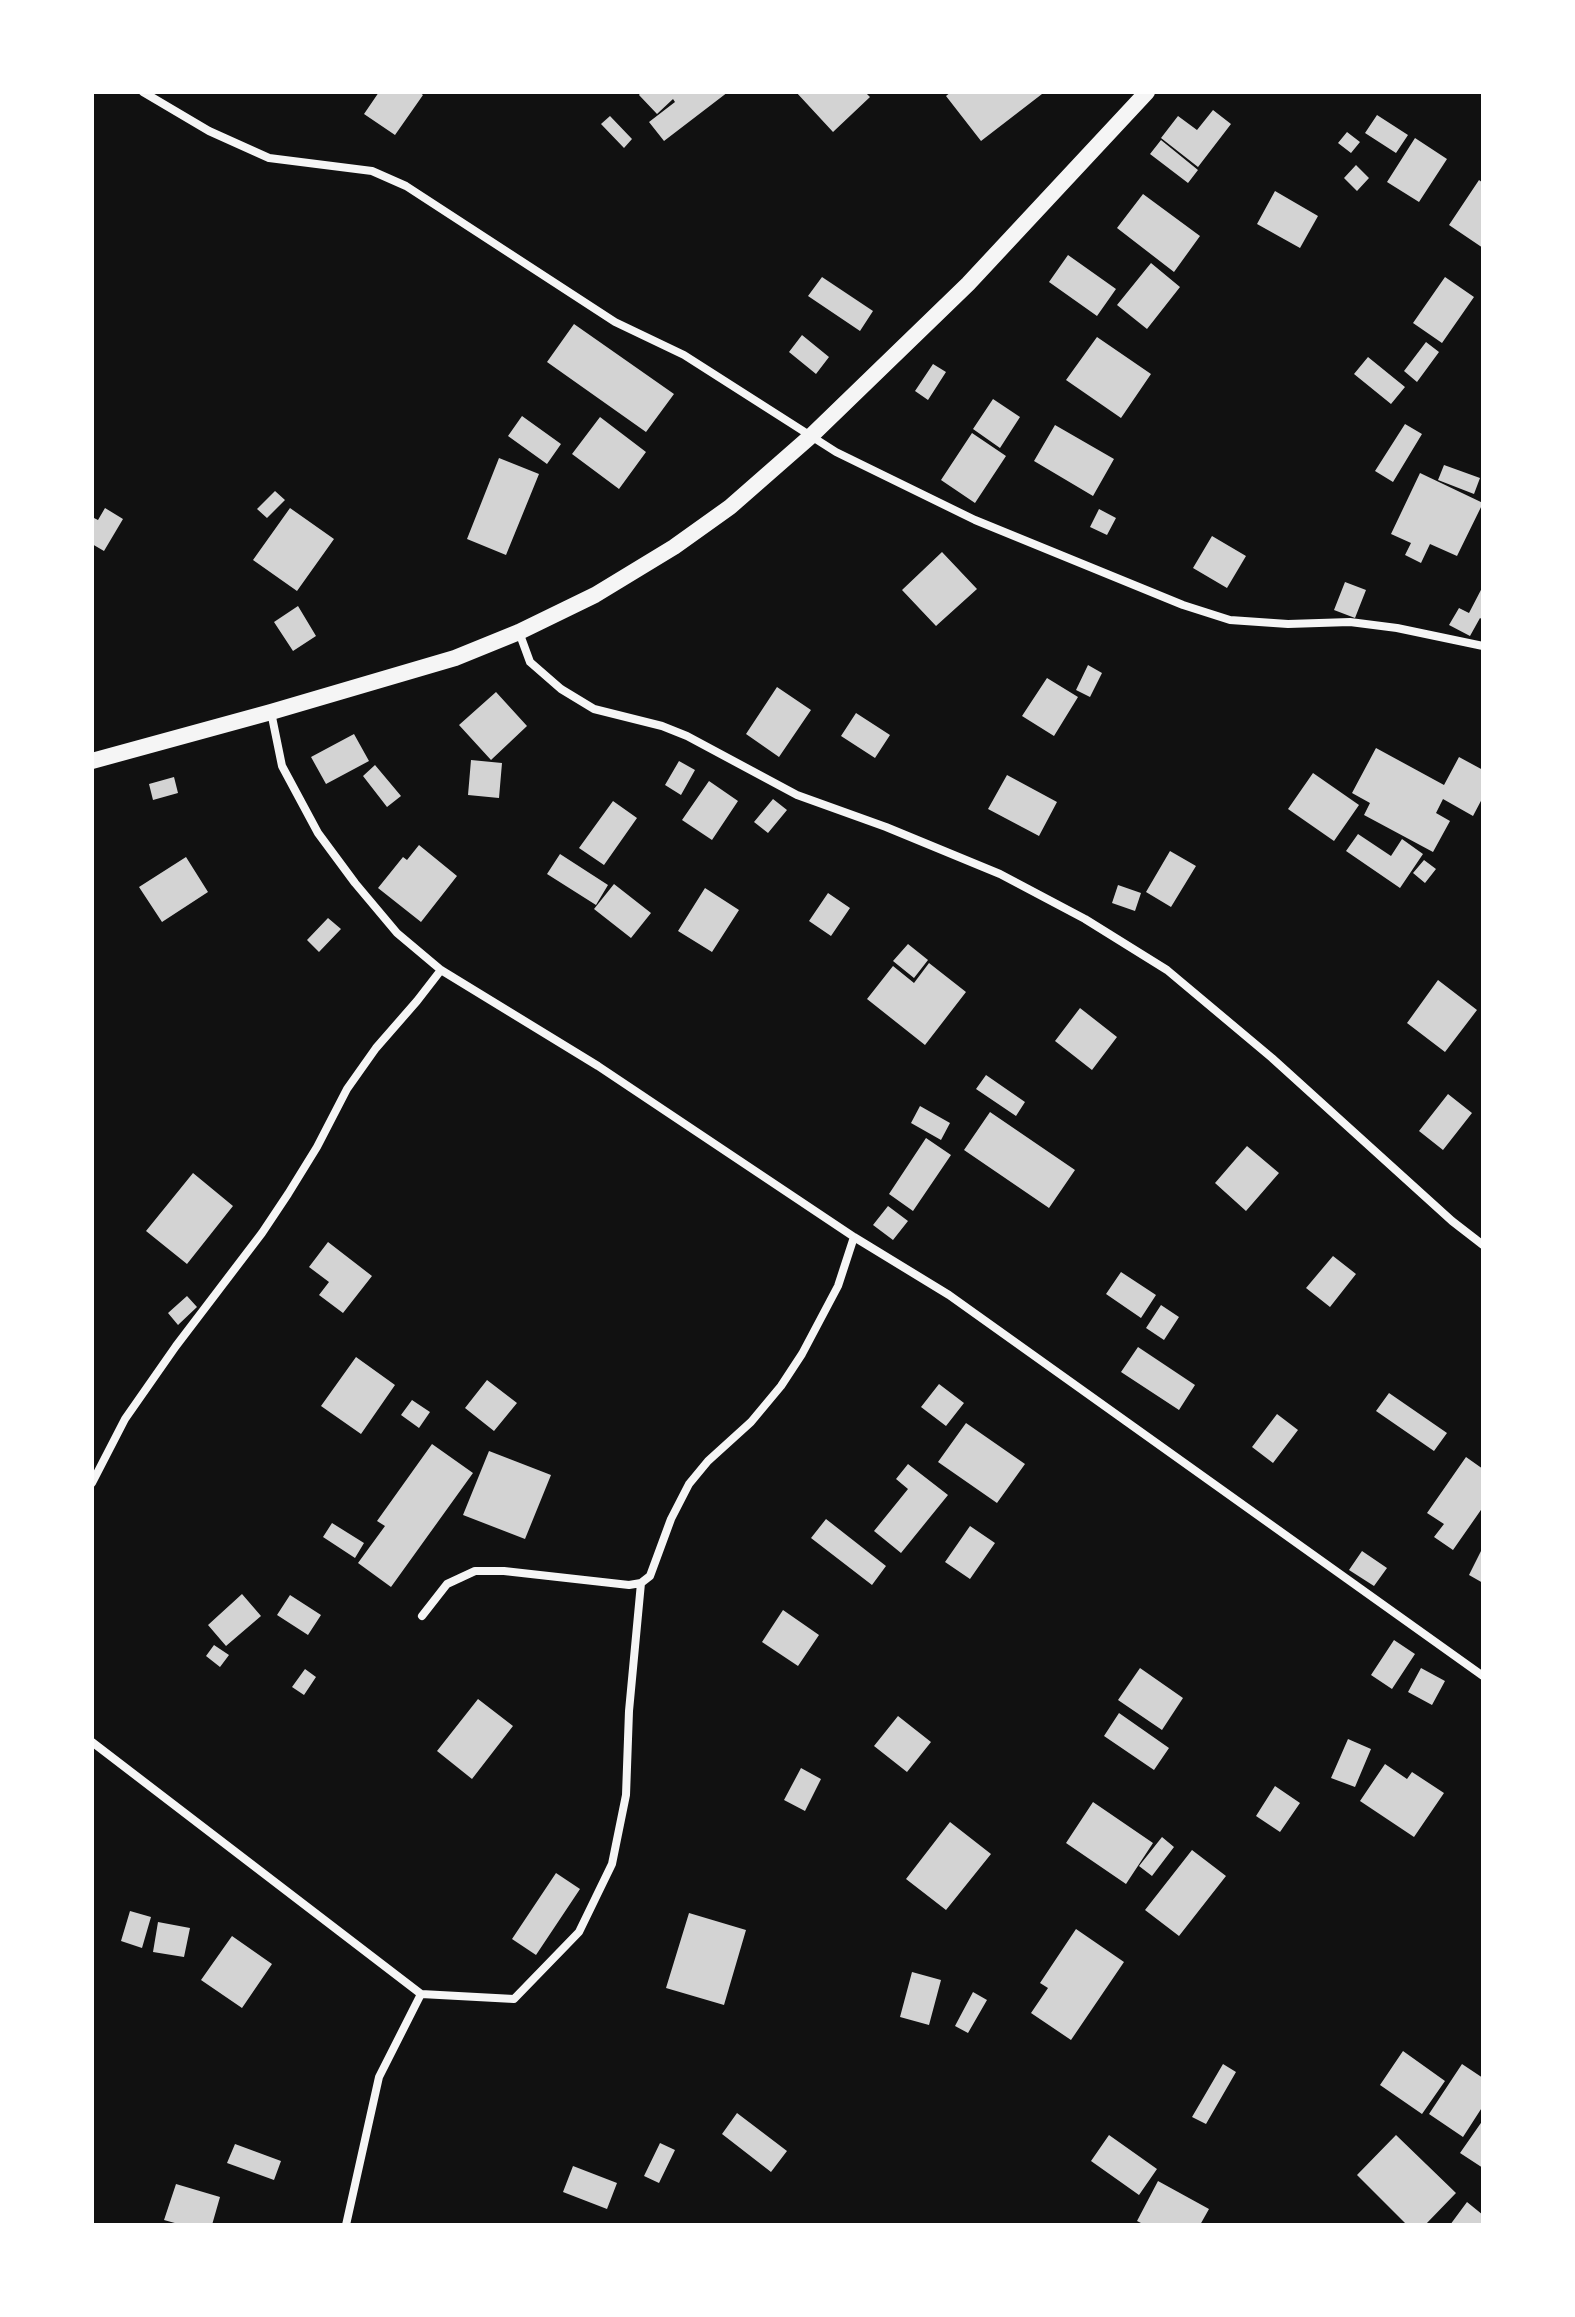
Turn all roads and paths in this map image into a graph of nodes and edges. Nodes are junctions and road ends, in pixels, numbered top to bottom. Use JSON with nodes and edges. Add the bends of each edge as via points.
{"nodes":[{"id":1,"x":143,"y":92,"type":"edge"},
{"id":2,"x":1147,"y":92,"type":"edge"},
{"id":3,"x":811,"y":436,"type":"junction"},
{"id":4,"x":519,"y":632,"type":"junction"},
{"id":5,"x":1483,"y":646,"type":"edge"},
{"id":6,"x":271,"y":712,"type":"junction"},
{"id":7,"x":92,"y":761,"type":"edge"},
{"id":8,"x":441,"y":970,"type":"junction"},
{"id":9,"x":854,"y":1237,"type":"junction"},
{"id":10,"x":1483,"y":1245,"type":"edge"},
{"id":11,"x":92,"y":1483,"type":"edge"},
{"id":12,"x":641,"y":1583,"type":"junction"},
{"id":13,"x":422,"y":1616,"type":"dead end"},
{"id":14,"x":1483,"y":1676,"type":"edge"},
{"id":15,"x":92,"y":1742,"type":"edge"},
{"id":16,"x":421,"y":1994,"type":"junction"},
{"id":17,"x":346,"y":2225,"type":"edge"}],
"edges":[{"from":1,"to":3,"type":"street","via":[[269,158],[372,171],[406,186],[615,322],[684,355]]},
{"from":2,"to":3,"type":"main road","via":[[968,284]]},
{"from":3,"to":4,"type":"main road","via":[[730,507],[674,547],[595,595]]},
{"from":3,"to":5,"type":"street","via":[[975,520],[1230,620],[1350,622]]},
{"from":4,"to":6,"type":"main road","via":[[455,658]]},
{"from":4,"to":10,"type":"street","via":[[530,662],[594,709],[687,736],[797,795],[1000,874],[1167,970]]},
{"from":6,"to":7,"type":"main road"},
{"from":6,"to":8,"type":"street","via":[[282,766],[318,833],[397,933]]},
{"from":8,"to":9,"type":"street","via":[[598,1066]]},
{"from":8,"to":11,"type":"street","via":[[347,1089],[288,1194],[125,1419]]},
{"from":9,"to":12,"type":"street","via":[[838,1286],[802,1354],[751,1422],[689,1484],[656,1566]]},
{"from":9,"to":14,"type":"street","via":[[1041,1359]]},
{"from":12,"to":13,"type":"street","via":[[475,1571],[447,1584]]},
{"from":12,"to":16,"type":"street","via":[[626,1795],[612,1864],[579,1932],[514,1999]]},
{"from":15,"to":16,"type":"street"},
{"from":16,"to":17,"type":"street","via":[[379,2077]]}]}
